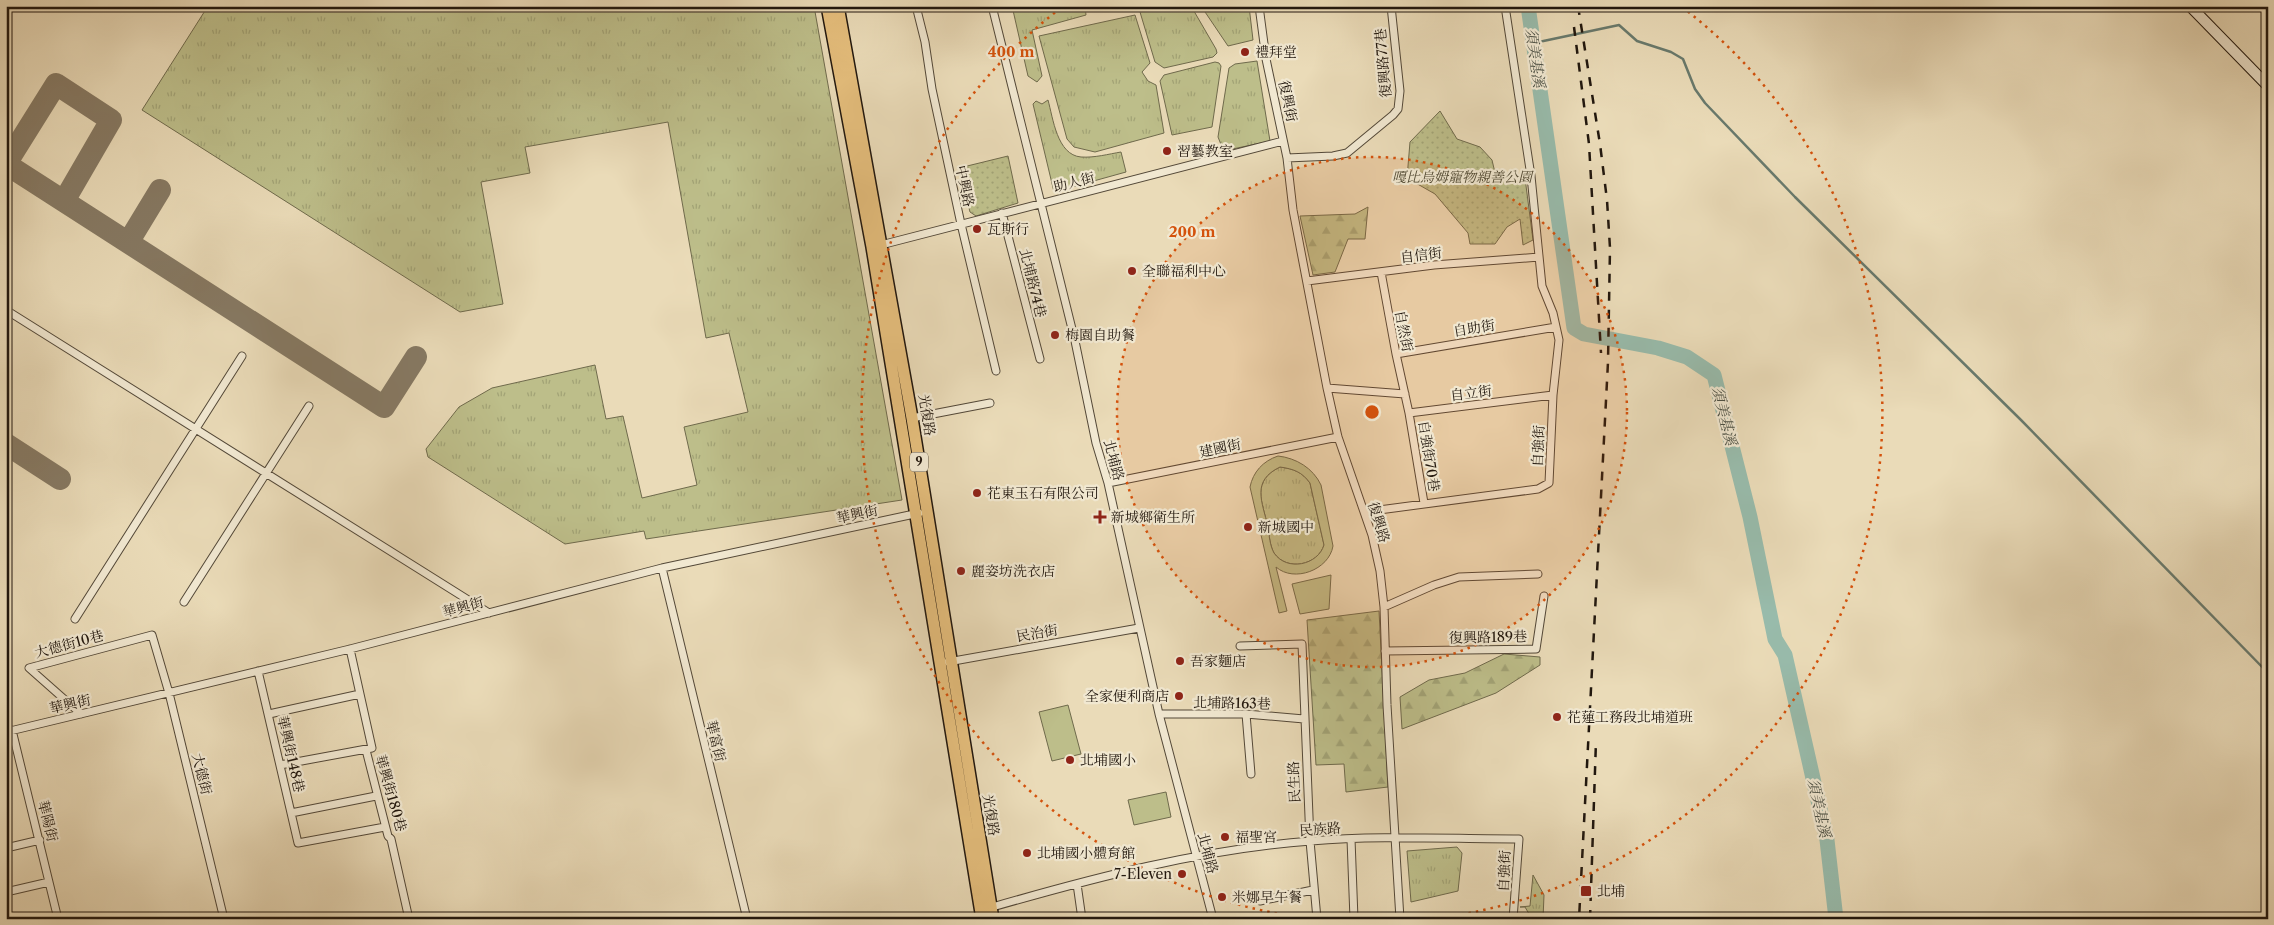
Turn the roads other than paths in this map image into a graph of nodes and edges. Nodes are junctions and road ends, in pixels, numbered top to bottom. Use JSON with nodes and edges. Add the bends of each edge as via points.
{"nodes":[{"id":1,"x":827,"y":6,"type":"edge"},
{"id":2,"x":838,"y":6,"type":"edge"},
{"id":3,"x":916,"y":6,"type":"edge"},
{"id":4,"x":992,"y":6,"type":"edge"},
{"id":5,"x":1259,"y":6,"type":"edge"},
{"id":6,"x":1390,"y":6,"type":"edge"},
{"id":7,"x":1505,"y":6,"type":"edge"},
{"id":8,"x":2190,"y":6,"type":"edge"},
{"id":9,"x":2268,"y":86,"type":"edge"},
{"id":10,"x":1283,"y":141,"type":"junction"},
{"id":11,"x":1287,"y":158,"type":"junction"},
{"id":12,"x":1041,"y":203,"type":"junction"},
{"id":13,"x":1002,"y":213,"type":"junction"},
{"id":14,"x":961,"y":224,"type":"junction"},
{"id":15,"x":877,"y":246,"type":"junction"},
{"id":16,"x":1539,"y":257,"type":"junction"},
{"id":17,"x":1381,"y":272,"type":"junction"},
{"id":18,"x":1307,"y":281,"type":"junction"},
{"id":19,"x":6,"y":310,"type":"edge"},
{"id":20,"x":1556,"y":327,"type":"junction"},
{"id":21,"x":1396,"y":354,"type":"junction"},
{"id":22,"x":242,"y":356,"type":"dead end"},
{"id":23,"x":1040,"y":359,"type":"dead end"},
{"id":24,"x":996,"y":371,"type":"dead end"},
{"id":25,"x":1327,"y":388,"type":"junction"},
{"id":26,"x":1405,"y":394,"type":"junction"},
{"id":27,"x":1554,"y":395,"type":"junction"},
{"id":28,"x":990,"y":403,"type":"dead end"},
{"id":29,"x":309,"y":406,"type":"dead end"},
{"id":30,"x":1410,"y":413,"type":"junction"},
{"id":31,"x":912,"y":418,"type":"junction"},
{"id":32,"x":196,"y":429,"type":"junction"},
{"id":33,"x":1338,"y":437,"type":"junction"},
{"id":34,"x":266,"y":473,"type":"junction"},
{"id":35,"x":1108,"y":483,"type":"junction"},
{"id":36,"x":1424,"y":503,"type":"junction"},
{"id":37,"x":926,"y":512,"type":"junction"},
{"id":38,"x":1364,"y":512,"type":"junction"},
{"id":39,"x":914,"y":514,"type":"junction"},
{"id":40,"x":662,"y":568,"type":"junction"},
{"id":41,"x":1538,"y":574,"type":"dead end"},
{"id":42,"x":1544,"y":596,"type":"dead end"},
{"id":43,"x":184,"y":602,"type":"dead end"},
{"id":44,"x":1384,"y":607,"type":"junction"},
{"id":45,"x":489,"y":613,"type":"junction"},
{"id":46,"x":75,"y":619,"type":"dead end"},
{"id":47,"x":1139,"y":628,"type":"junction"},
{"id":48,"x":152,"y":635,"type":"joint"},
{"id":49,"x":1240,"y":646,"type":"dead end"},
{"id":50,"x":350,"y":650,"type":"junction"},
{"id":51,"x":1385,"y":651,"type":"junction"},
{"id":52,"x":952,"y":662,"type":"junction"},
{"id":53,"x":938,"y":663,"type":"junction"},
{"id":54,"x":258,"y":671,"type":"junction"},
{"id":55,"x":170,"y":693,"type":"junction"},
{"id":56,"x":360,"y":694,"type":"junction"},
{"id":57,"x":81,"y":714,"type":"junction"},
{"id":58,"x":269,"y":714,"type":"junction"},
{"id":59,"x":1159,"y":714,"type":"junction"},
{"id":60,"x":1246,"y":714,"type":"junction"},
{"id":61,"x":1304,"y":718,"type":"junction"},
{"id":62,"x":9,"y":731,"type":"edge"},
{"id":63,"x":366,"y":750,"type":"junction"},
{"id":64,"x":280,"y":765,"type":"junction"},
{"id":65,"x":1252,"y":774,"type":"dead end"},
{"id":66,"x":376,"y":796,"type":"junction"},
{"id":67,"x":291,"y":813,"type":"junction"},
{"id":68,"x":385,"y":827,"type":"junction"},
{"id":69,"x":1351,"y":839,"type":"junction"},
{"id":70,"x":1394,"y":839,"type":"junction"},
{"id":71,"x":1519,"y":839,"type":"joint"},
{"id":72,"x":40,"y":840,"type":"junction"},
{"id":73,"x":1310,"y":841,"type":"junction"},
{"id":74,"x":6,"y":848,"type":"edge"},
{"id":75,"x":1196,"y":856,"type":"junction"},
{"id":76,"x":49,"y":882,"type":"junction"},
{"id":77,"x":1078,"y":884,"type":"junction"},
{"id":78,"x":1313,"y":890,"type":"junction"},
{"id":79,"x":6,"y":892,"type":"edge"},
{"id":80,"x":1260,"y":901,"type":"dead end"},
{"id":81,"x":987,"y":914,"type":"edge"},
{"id":82,"x":58,"y":919,"type":"edge"},
{"id":83,"x":224,"y":919,"type":"edge"},
{"id":84,"x":409,"y":919,"type":"edge"},
{"id":85,"x":747,"y":919,"type":"edge"},
{"id":86,"x":1082,"y":919,"type":"edge"},
{"id":87,"x":1214,"y":919,"type":"edge"},
{"id":88,"x":1317,"y":919,"type":"edge"},
{"id":89,"x":1354,"y":919,"type":"edge"},
{"id":90,"x":1400,"y":919,"type":"edge"},
{"id":91,"x":1513,"y":919,"type":"edge"}],
"edges":[{"from":1,"to":15,"type":"main road","name":"光復路","number":"9"},
{"from":2,"to":15,"type":"main road","name":"光復路","number":"9"},
{"from":3,"to":14,"type":"street","name":"中興路"},
{"from":4,"to":12,"type":"street","name":"北埔路"},
{"from":5,"to":10,"type":"street","name":"復興街"},
{"from":6,"to":11,"type":"street","name":"復興路77巷","via":[[1400,90],[1398,109],[1346,153]]},
{"from":7,"to":16,"type":"street","name":"自強街","via":[[1531,176]]},
{"from":8,"to":9,"type":"street"},
{"from":10,"to":11,"type":"street","name":"復興路"},
{"from":10,"to":12,"type":"street","name":"助人街"},
{"from":11,"to":18,"type":"street","name":"復興路"},
{"from":12,"to":13,"type":"street","name":"助人街"},
{"from":12,"to":35,"type":"street","name":"北埔路"},
{"from":13,"to":14,"type":"street","name":"助人街"},
{"from":13,"to":23,"type":"street","name":"北埔路74巷"},
{"from":14,"to":15,"type":"street","name":"助人街"},
{"from":14,"to":24,"type":"street","name":"中興路"},
{"from":15,"to":31,"type":"main road","name":"光復路","number":"9"},
{"from":15,"to":39,"type":"main road","name":"光復路","number":"9"},
{"from":16,"to":17,"type":"street","name":"自信街"},
{"from":16,"to":20,"type":"street","name":"自強街","via":[[1542,286]]},
{"from":17,"to":18,"type":"street","name":"自信街"},
{"from":17,"to":21,"type":"street","name":"自然街"},
{"from":18,"to":25,"type":"street","name":"復興路"},
{"from":19,"to":32,"type":"street"},
{"from":20,"to":21,"type":"street","name":"自助街"},
{"from":20,"to":27,"type":"street","name":"自強街","via":[[1560,340]]},
{"from":21,"to":26,"type":"street","name":"自然街"},
{"from":22,"to":32,"type":"street"},
{"from":25,"to":26,"type":"street"},
{"from":25,"to":33,"type":"street","name":"復興路"},
{"from":26,"to":30,"type":"street"},
{"from":27,"to":30,"type":"street","name":"自立街"},
{"from":27,"to":36,"type":"street","name":"自強街","via":[[1549,482],[1538,489]]},
{"from":28,"to":31,"type":"street"},
{"from":29,"to":34,"type":"street"},
{"from":30,"to":36,"type":"street","name":"自強街70巷"},
{"from":31,"to":37,"type":"main road","name":"光復路","number":"9"},
{"from":32,"to":34,"type":"street"},
{"from":32,"to":46,"type":"street"},
{"from":33,"to":35,"type":"street","name":"建國街"},
{"from":33,"to":38,"type":"street","name":"復興路"},
{"from":34,"to":43,"type":"street"},
{"from":34,"to":45,"type":"street"},
{"from":35,"to":47,"type":"street","name":"北埔路"},
{"from":36,"to":38,"type":"street","name":"自強街"},
{"from":37,"to":39,"type":"street","name":"華興街"},
{"from":37,"to":52,"type":"main road","name":"光復路","number":"9"},
{"from":38,"to":44,"type":"street","name":"復興路","via":[[1380,571]]},
{"from":39,"to":40,"type":"street","name":"華興街"},
{"from":39,"to":53,"type":"main road","name":"光復路","number":"9"},
{"from":40,"to":45,"type":"street","name":"華興街"},
{"from":40,"to":85,"type":"street","name":"華富街"},
{"from":41,"to":44,"type":"street","via":[[1459,578]]},
{"from":42,"to":51,"type":"street","name":"復興路189巷","via":[[1536,649]]},
{"from":44,"to":51,"type":"street","name":"復興路"},
{"from":45,"to":50,"type":"street","name":"華興街"},
{"from":47,"to":52,"type":"street","name":"民治街"},
{"from":47,"to":59,"type":"street","name":"北埔路"},
{"from":48,"to":55,"type":"street","name":"大德街"},
{"from":48,"to":57,"type":"street","name":"大德街10巷","via":[[29,668]]},
{"from":49,"to":61,"type":"street","name":"民生路","via":[[1302,644]]},
{"from":50,"to":54,"type":"street","name":"華興街"},
{"from":50,"to":56,"type":"street","name":"華興街180巷"},
{"from":51,"to":70,"type":"street","name":"復興路"},
{"from":52,"to":53,"type":"street","name":"民治街"},
{"from":52,"to":81,"type":"main road","name":"光復路","number":"9"},
{"from":53,"to":81,"type":"main road","name":"光復路","number":"9"},
{"from":54,"to":55,"type":"street","name":"華興街"},
{"from":54,"to":58,"type":"street","name":"華興街148巷"},
{"from":55,"to":57,"type":"street","name":"華興街"},
{"from":55,"to":83,"type":"street","name":"大德街"},
{"from":56,"to":58,"type":"street"},
{"from":56,"to":63,"type":"street","name":"華興街180巷","via":[[372,748]]},
{"from":57,"to":62,"type":"street","name":"華興街"},
{"from":58,"to":64,"type":"street","name":"華興街148巷"},
{"from":59,"to":60,"type":"street","name":"北埔路163巷"},
{"from":59,"to":75,"type":"street","name":"北埔路"},
{"from":60,"to":61,"type":"street","name":"北埔路163巷"},
{"from":60,"to":65,"type":"street"},
{"from":61,"to":73,"type":"street","name":"民生路"},
{"from":62,"to":72,"type":"street","name":"華陽街"},
{"from":63,"to":64,"type":"street"},
{"from":63,"to":66,"type":"street","name":"華興街180巷"},
{"from":64,"to":67,"type":"street","name":"華興街148巷"},
{"from":66,"to":67,"type":"street"},
{"from":66,"to":68,"type":"street","name":"華興街180巷"},
{"from":67,"to":68,"type":"street","name":"華興街148巷","via":[[298,843]]},
{"from":68,"to":84,"type":"street","name":"華興街180巷"},
{"from":69,"to":70,"type":"street","name":"民族路"},
{"from":69,"to":73,"type":"street","name":"民族路"},
{"from":69,"to":89,"type":"street"},
{"from":70,"to":71,"type":"street","name":"民族路"},
{"from":70,"to":90,"type":"street","name":"復興路"},
{"from":71,"to":91,"type":"street","name":"自強街"},
{"from":72,"to":74,"type":"street"},
{"from":72,"to":76,"type":"street","name":"華陽街"},
{"from":73,"to":75,"type":"street","name":"民族路"},
{"from":73,"to":78,"type":"street","name":"民生路"},
{"from":75,"to":77,"type":"street","name":"民族路"},
{"from":75,"to":87,"type":"street","name":"北埔路"},
{"from":76,"to":79,"type":"street"},
{"from":76,"to":82,"type":"street","name":"華陽街"},
{"from":77,"to":81,"type":"street","name":"民族路"},
{"from":77,"to":86,"type":"street"},
{"from":78,"to":80,"type":"street"},
{"from":78,"to":88,"type":"street","name":"民生路"}]}
